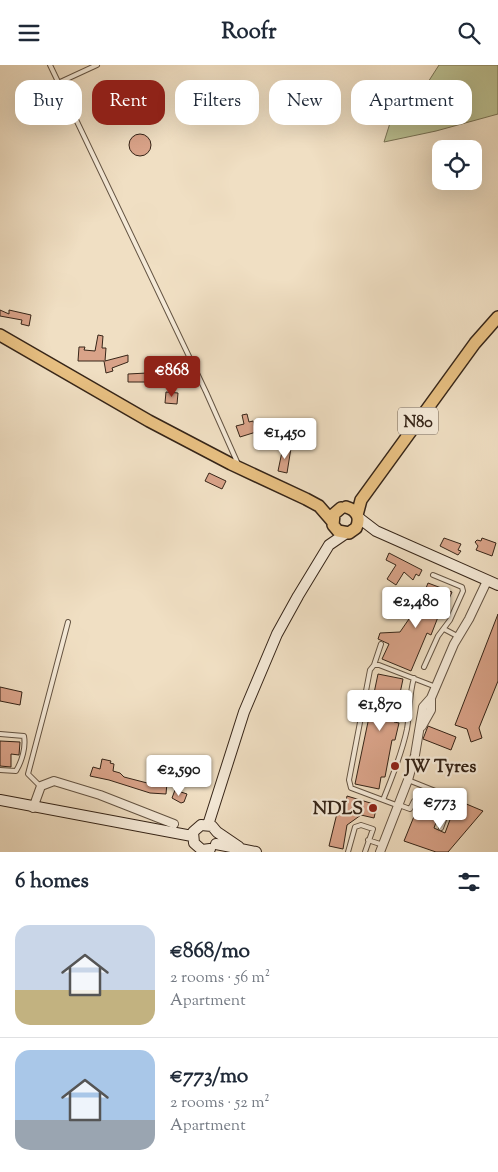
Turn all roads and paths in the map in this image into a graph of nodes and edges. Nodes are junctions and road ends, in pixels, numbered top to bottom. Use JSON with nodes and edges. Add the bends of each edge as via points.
{"nodes":[{"id":1,"x":50,"y":65,"type":"edge"},
{"id":2,"x":97,"y":65,"type":"edge"},
{"id":3,"x":57,"y":80,"type":"edge"},
{"id":4,"x":64,"y":80,"type":"edge"},
{"id":5,"x":78,"y":125,"type":"edge"},
{"id":6,"x":498,"y":317,"type":"edge"},
{"id":7,"x":0,"y":335,"type":"edge"},
{"id":8,"x":239,"y":468,"type":"junction"},
{"id":9,"x":306,"y":499,"type":"junction"},
{"id":10,"x":361,"y":499,"type":"junction"},
{"id":11,"x":343,"y":508,"type":"junction"},
{"id":12,"x":358,"y":516,"type":"junction"},
{"id":13,"x":333,"y":523,"type":"junction"},
{"id":14,"x":376,"y":531,"type":"junction"},
{"id":15,"x":350,"y":532,"type":"junction"},
{"id":16,"x":329,"y":545,"type":"junction"},
{"id":17,"x":433,"y":575,"type":"dead end"},
{"id":18,"x":487,"y":581,"type":"junction"},
{"id":19,"x":498,"y":585,"type":"edge"},
{"id":20,"x":68,"y":622,"type":"dead end"},
{"id":21,"x":444,"y":629,"type":"junction"},
{"id":22,"x":458,"y":637,"type":"junction"},
{"id":23,"x":381,"y":643,"type":"dead end"},
{"id":24,"x":374,"y":665,"type":"junction"},
{"id":25,"x":424,"y":667,"type":"dead end"},
{"id":26,"x":414,"y":678,"type":"junction"},
{"id":27,"x":436,"y":687,"type":"junction"},
{"id":28,"x":0,"y":734,"type":"edge"},
{"id":29,"x":25,"y":739,"type":"junction"},
{"id":30,"x":36,"y":744,"type":"junction"},
{"id":31,"x":0,"y":770,"type":"edge"},
{"id":32,"x":408,"y":780,"type":"junction"},
{"id":33,"x":41,"y":787,"type":"junction"},
{"id":34,"x":440,"y":793,"type":"junction"},
{"id":35,"x":0,"y":800,"type":"edge"},
{"id":36,"x":383,"y":800,"type":"junction"},
{"id":37,"x":399,"y":805,"type":"junction"},
{"id":38,"x":33,"y":808,"type":"junction"},
{"id":39,"x":434,"y":808,"type":"junction"},
{"id":40,"x":446,"y":813,"type":"junction"},
{"id":41,"x":174,"y":824,"type":"dead end"},
{"id":42,"x":208,"y":825,"type":"junction"},
{"id":43,"x":441,"y":828,"type":"dead end"},
{"id":44,"x":217,"y":832,"type":"junction"},
{"id":45,"x":368,"y":841,"type":"junction"},
{"id":46,"x":194,"y":845,"type":"edge"},
{"id":47,"x":239,"y":847,"type":"junction"},
{"id":48,"x":211,"y":848,"type":"edge"},
{"id":49,"x":381,"y":849,"type":"edge"},
{"id":50,"x":256,"y":852,"type":"edge"},
{"id":51,"x":348,"y":852,"type":"edge"},
{"id":52,"x":365,"y":852,"type":"edge"}],
"edges":[{"from":1,"to":3,"type":"lane"},
{"from":2,"to":4,"type":"lane"},
{"from":5,"to":8,"type":"lane"},
{"from":6,"to":10,"type":"main road","number":"N80","via":[[475,343]]},
{"from":7,"to":8,"type":"main road","via":[[149,421]]},
{"from":8,"to":9,"type":"main road"},
{"from":9,"to":11,"type":"main road"},
{"from":9,"to":13,"type":"main road","via":[[319,506]]},
{"from":10,"to":11,"type":"main road","number":"N80"},
{"from":10,"to":12,"type":"main road","number":"N80"},
{"from":11,"to":12,"type":"main road","via":[[353,510]]},
{"from":11,"to":13,"type":"main road","via":[[334,514]]},
{"from":12,"to":14,"type":"main road"},
{"from":12,"to":15,"type":"main road","number":"N80","via":[[358,525]]},
{"from":13,"to":15,"type":"main road","via":[[338,531]]},
{"from":13,"to":16,"type":"main road"},
{"from":14,"to":15,"type":"main road"},
{"from":14,"to":18,"type":"main road"},
{"from":15,"to":16,"type":"main road"},
{"from":16,"to":42,"type":"main road","via":[[298,596],[261,669]]},
{"from":17,"to":21,"type":"lane","via":[[462,587],[463,591]]},
{"from":18,"to":19,"type":"main road"},
{"from":18,"to":22,"type":"street"},
{"from":20,"to":30,"type":"lane"},
{"from":21,"to":22,"type":"lane"},
{"from":21,"to":25,"type":"lane"},
{"from":22,"to":27,"type":"street"},
{"from":23,"to":24,"type":"lane"},
{"from":24,"to":26,"type":"lane"},
{"from":24,"to":36,"type":"lane","via":[[370,670],[349,780],[351,788]]},
{"from":26,"to":27,"type":"lane"},
{"from":26,"to":36,"type":"lane","via":[[404,740],[394,777]]},
{"from":27,"to":32,"type":"street","via":[[423,707]]},
{"from":28,"to":29,"type":"lane","via":[[20,735]]},
{"from":29,"to":30,"type":"lane"},
{"from":29,"to":31,"type":"lane","via":[[16,771]]},
{"from":30,"to":33,"type":"lane","via":[[28,774]]},
{"from":32,"to":34,"type":"lane"},
{"from":32,"to":37,"type":"street"},
{"from":33,"to":38,"type":"street"},
{"from":33,"to":41,"type":"street","via":[[54,781]]},
{"from":34,"to":39,"type":"lane"},
{"from":34,"to":40,"type":"lane","via":[[450,799]]},
{"from":35,"to":38,"type":"main road"},
{"from":36,"to":37,"type":"lane"},
{"from":37,"to":39,"type":"lane","via":[[410,809],[414,801]]},
{"from":37,"to":49,"type":"street"},
{"from":38,"to":46,"type":"main road"},
{"from":39,"to":40,"type":"lane"},
{"from":40,"to":43,"type":"lane"},
{"from":42,"to":44,"type":"main road"},
{"from":42,"to":46,"type":"main road","via":[[198,827]]},
{"from":44,"to":47,"type":"main road"},
{"from":44,"to":48,"type":"main road"},
{"from":45,"to":49,"type":"lane"},
{"from":45,"to":51,"type":"lane","via":[[373,829],[360,825],[355,827]]},
{"from":45,"to":52,"type":"lane"},
{"from":46,"to":48,"type":"main road","via":[[202,850]]},
{"from":47,"to":48,"type":"main road"},
{"from":47,"to":50,"type":"main road"}]}
